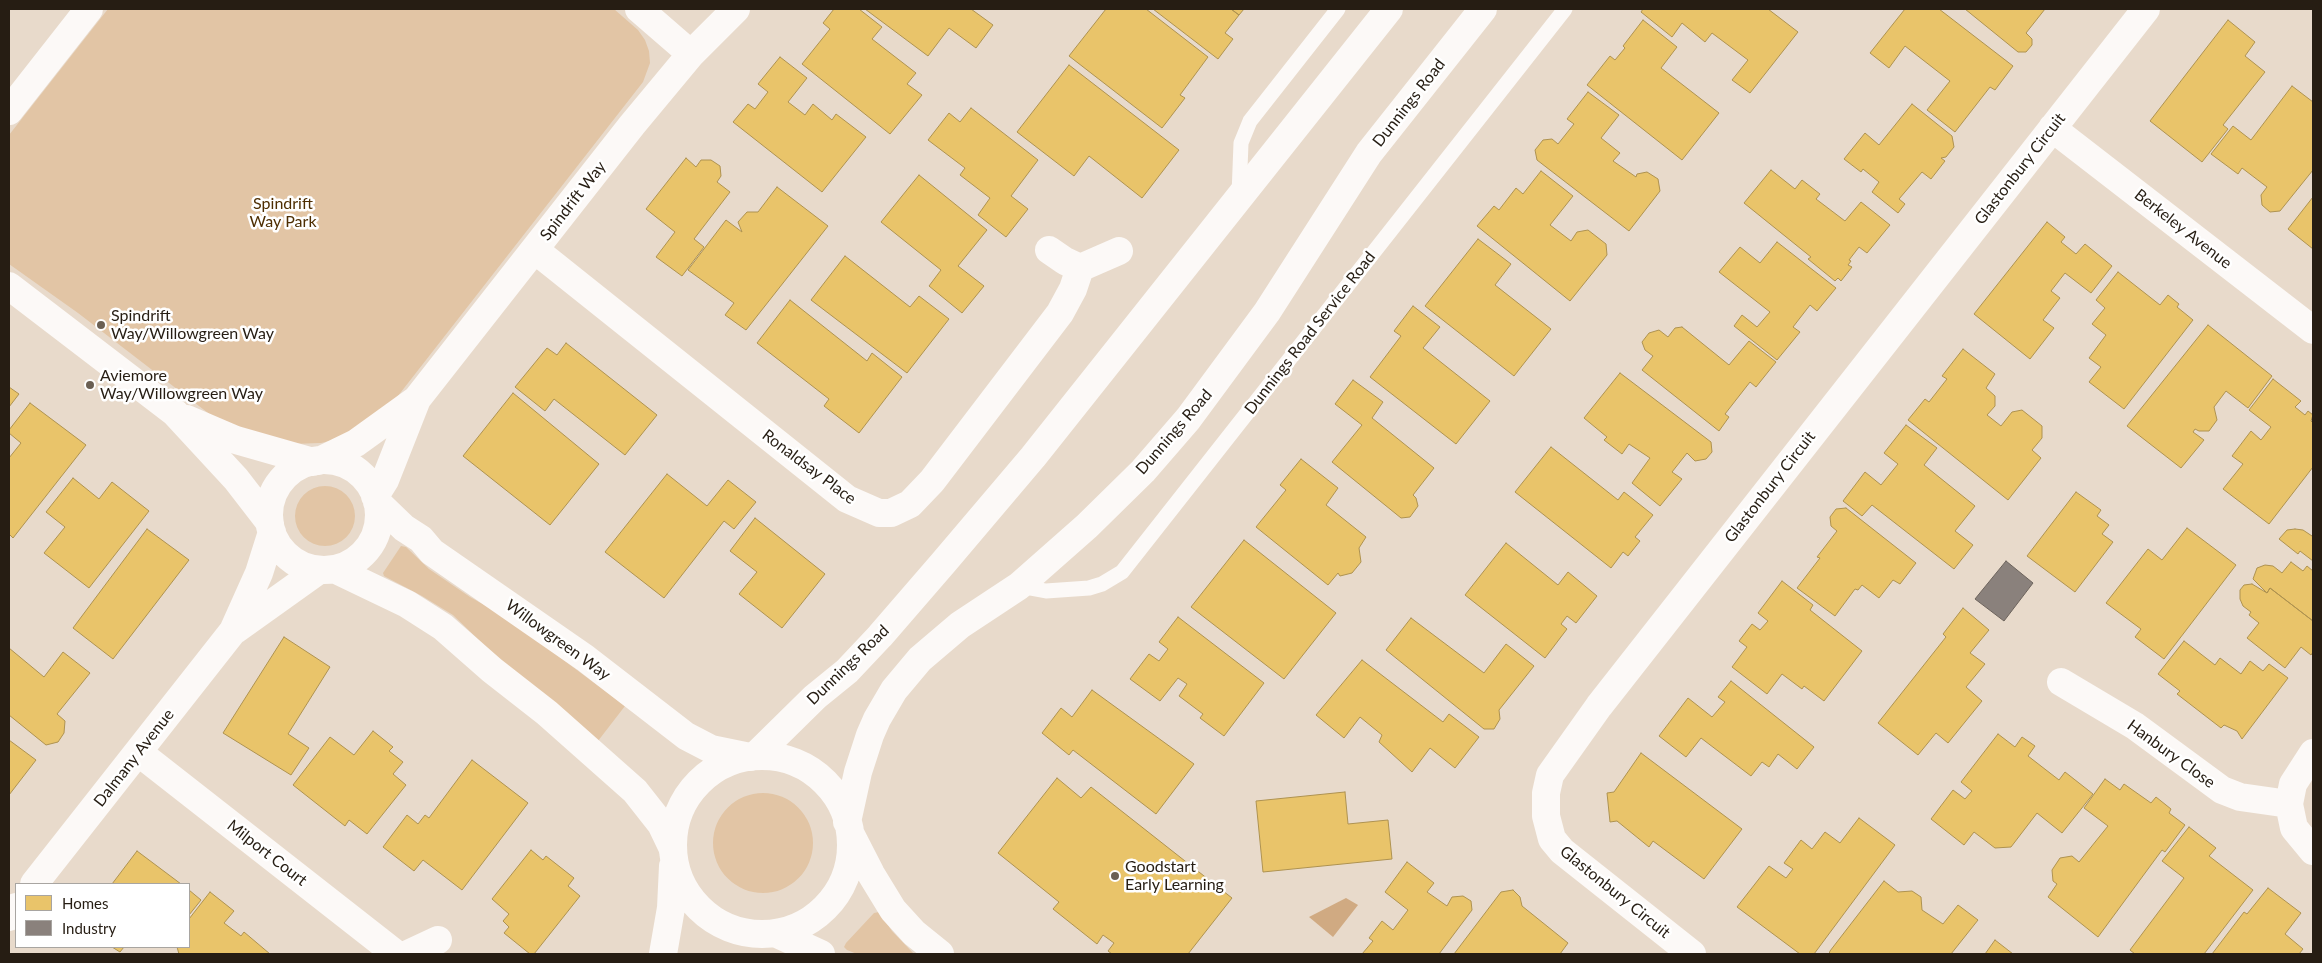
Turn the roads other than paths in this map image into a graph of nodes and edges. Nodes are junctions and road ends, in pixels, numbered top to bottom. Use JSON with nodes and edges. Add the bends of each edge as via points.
{"nodes":[{"id":1,"x":89,"y":9,"type":"edge"},
{"id":2,"x":639,"y":9,"type":"edge"},
{"id":3,"x":736,"y":9,"type":"edge"},
{"id":4,"x":1338,"y":9,"type":"edge"},
{"id":5,"x":1389,"y":9,"type":"edge"},
{"id":6,"x":1483,"y":9,"type":"edge"},
{"id":7,"x":1565,"y":9,"type":"edge"},
{"id":8,"x":2146,"y":9,"type":"edge"},
{"id":9,"x":690,"y":54,"type":"junction"},
{"id":10,"x":9,"y":111,"type":"edge"},
{"id":11,"x":2052,"y":128,"type":"junction"},
{"id":12,"x":1238,"y":199,"type":"junction"},
{"id":13,"x":535,"y":250,"type":"junction"},
{"id":14,"x":1049,"y":250,"type":"dead end"},
{"id":15,"x":1119,"y":250,"type":"dead end"},
{"id":16,"x":1080,"y":268,"type":"junction"},
{"id":17,"x":9,"y":286,"type":"edge"},
{"id":18,"x":2313,"y":330,"type":"edge"},
{"id":19,"x":417,"y":399,"type":"junction"},
{"id":20,"x":175,"y":413,"type":"junction"},
{"id":21,"x":316,"y":461,"type":"junction"},
{"id":22,"x":376,"y":499,"type":"junction"},
{"id":23,"x":271,"y":527,"type":"junction"},
{"id":24,"x":327,"y":570,"type":"junction"},
{"id":25,"x":1019,"y":586,"type":"junction"},
{"id":26,"x":233,"y":631,"type":"junction"},
{"id":27,"x":2061,"y":682,"type":"dead end"},
{"id":28,"x":138,"y":752,"type":"junction"},
{"id":29,"x":2313,"y":753,"type":"edge"},
{"id":30,"x":752,"y":757,"type":"junction"},
{"id":31,"x":2289,"y":804,"type":"junction"},
{"id":32,"x":848,"y":827,"type":"junction"},
{"id":33,"x":2313,"y":851,"type":"edge"},
{"id":34,"x":673,"y":853,"type":"junction"},
{"id":35,"x":35,"y":883,"type":"edge"},
{"id":36,"x":438,"y":940,"type":"dead end"},
{"id":37,"x":769,"y":940,"type":"edge"},
{"id":38,"x":396,"y":954,"type":"edge"},
{"id":39,"x":408,"y":954,"type":"edge"},
{"id":40,"x":663,"y":954,"type":"edge"},
{"id":41,"x":821,"y":954,"type":"edge"},
{"id":42,"x":940,"y":954,"type":"edge"},
{"id":43,"x":1692,"y":954,"type":"edge"}],
"edges":[{"from":1,"to":10,"type":"street"},
{"from":2,"to":9,"type":"street"},
{"from":3,"to":9,"type":"street","name":"Spindrift Way"},
{"from":4,"to":12,"type":"lane","via":[[1247,126],[1241,143]]},
{"from":5,"to":12,"type":"street","name":"Dunnings Road"},
{"from":6,"to":25,"type":"street","name":"Dunnings Road","via":[[1369,153],[1267,312],[1188,419],[1101,512]]},
{"from":7,"to":25,"type":"lane","name":"Dunnings Road Service Road","via":[[1122,572],[1108,582],[1089,588],[1046,592]]},
{"from":8,"to":11,"type":"street","name":"Glastonbury Circuit"},
{"from":9,"to":13,"type":"street","name":"Spindrift Way"},
{"from":11,"to":18,"type":"street","name":"Berkeley Avenue"},
{"from":11,"to":43,"type":"street","name":"Glastonbury Circuit","via":[[1605,698],[1550,775],[1546,816],[1552,839],[1562,851]]},
{"from":12,"to":30,"type":"street","name":"Dunnings Road","via":[[1033,457],[892,623],[847,671]]},
{"from":13,"to":16,"type":"street","name":"Ronaldsay Place","via":[[847,499],[880,513],[890,513],[910,504],[932,481],[1060,313]]},
{"from":13,"to":19,"type":"street","name":"Spindrift Way"},
{"from":14,"to":16,"type":"street"},
{"from":15,"to":16,"type":"street"},
{"from":17,"to":20,"type":"street"},
{"from":19,"to":21,"type":"street","name":"Spindrift Way","via":[[356,443]]},
{"from":19,"to":22,"type":"street","name":"Spindrift Way"},
{"from":20,"to":21,"type":"street","via":[[236,440]]},
{"from":20,"to":23,"type":"street","via":[[236,479]]},
{"from":21,"to":22,"type":"street","via":[[346,465],[368,483]]},
{"from":21,"to":23,"type":"street","via":[[292,471],[283,479],[272,500]]},
{"from":22,"to":24,"type":"street","via":[[378,527],[373,540],[357,559]]},
{"from":22,"to":30,"type":"street","name":"Willowgreen Way","via":[[432,552],[585,658],[686,736],[711,749]]},
{"from":23,"to":24,"type":"street","via":[[285,554],[295,562]]},
{"from":23,"to":26,"type":"street","name":"Dalmany Avenue","via":[[259,573]]},
{"from":24,"to":26,"type":"street","name":"Dalmany Avenue"},
{"from":24,"to":34,"type":"street","via":[[407,604],[443,627],[636,791],[661,824]]},
{"from":25,"to":32,"type":"street","name":"Dunnings Road","via":[[960,625],[920,659],[894,690],[870,735],[858,772]]},
{"from":26,"to":28,"type":"street","name":"Dalmany Avenue"},
{"from":27,"to":31,"type":"street","name":"Hanbury Close","via":[[2135,726],[2222,790],[2240,797]]},
{"from":28,"to":35,"type":"street","name":"Dalmany Avenue"},
{"from":28,"to":38,"type":"street","name":"Milport Court"},
{"from":29,"to":31,"type":"street","via":[[2294,784]]},
{"from":30,"to":32,"type":"street","via":[[795,762],[816,775],[834,793]]},
{"from":30,"to":34,"type":"street","via":[[719,767],[694,788],[680,809]]},
{"from":31,"to":33,"type":"street","via":[[2294,828]]},
{"from":32,"to":37,"type":"street","via":[[850,855],[847,870],[833,897],[811,919]]},
{"from":32,"to":42,"type":"street","via":[[864,862],[893,910]]},
{"from":34,"to":37,"type":"street","via":[[682,885],[708,915],[734,930]]},
{"from":34,"to":40,"type":"street","via":[[671,908]]},
{"from":36,"to":39,"type":"street"},
{"from":37,"to":41,"type":"street"}]}
